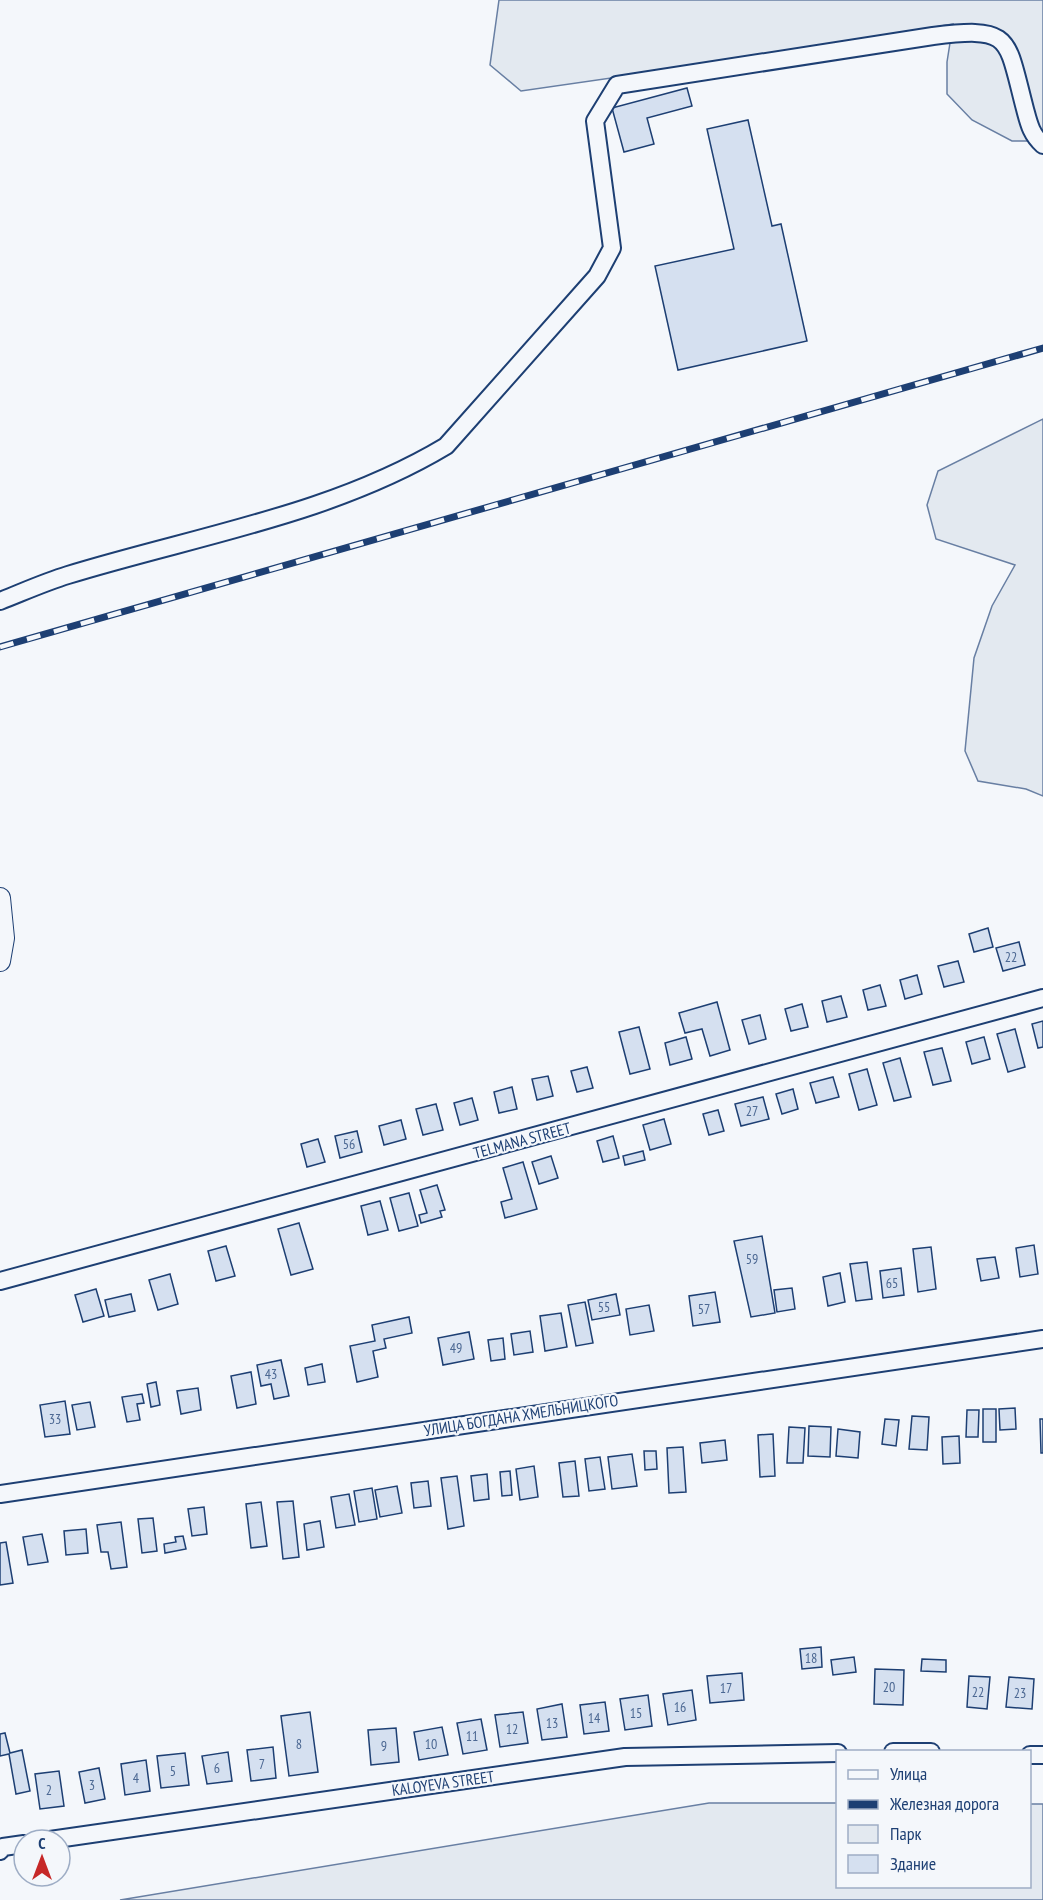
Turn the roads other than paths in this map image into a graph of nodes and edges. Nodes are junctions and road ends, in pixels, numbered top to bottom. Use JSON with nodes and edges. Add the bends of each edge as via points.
{"nodes":[{"id":1,"x":1043,"y":145,"type":"edge"},
{"id":2,"x":0,"y":601,"type":"edge"},
{"id":3,"x":0,"y":898,"type":"edge"},
{"id":4,"x":0,"y":961,"type":"edge"},
{"id":5,"x":1043,"y":998,"type":"edge"},
{"id":6,"x":0,"y":1281,"type":"edge"},
{"id":7,"x":1043,"y":1339,"type":"edge"},
{"id":8,"x":0,"y":1494,"type":"edge"},
{"id":9,"x":836,"y":1753,"type":"edge"},
{"id":10,"x":72,"y":1837,"type":"edge"}],
"edges":[{"from":1,"to":2,"type":"street","via":[[1032,135],[1009,50],[992,34],[970,31],[933,36],[617,85],[595,122],[612,248],[597,276],[446,446],[413,465],[307,508],[66,576]]},
{"from":3,"to":4,"type":"street","via":[[4,938]]},
{"from":5,"to":6,"type":"street","name":"TELMANA STREET"},
{"from":7,"to":8,"type":"street","name":"УЛИЦА БОГДАНА ХМЕЛЬНИЦКОГО"},
{"from":9,"to":10,"type":"street","name":"KALOYEVA STREET","via":[[625,1757]]}]}
